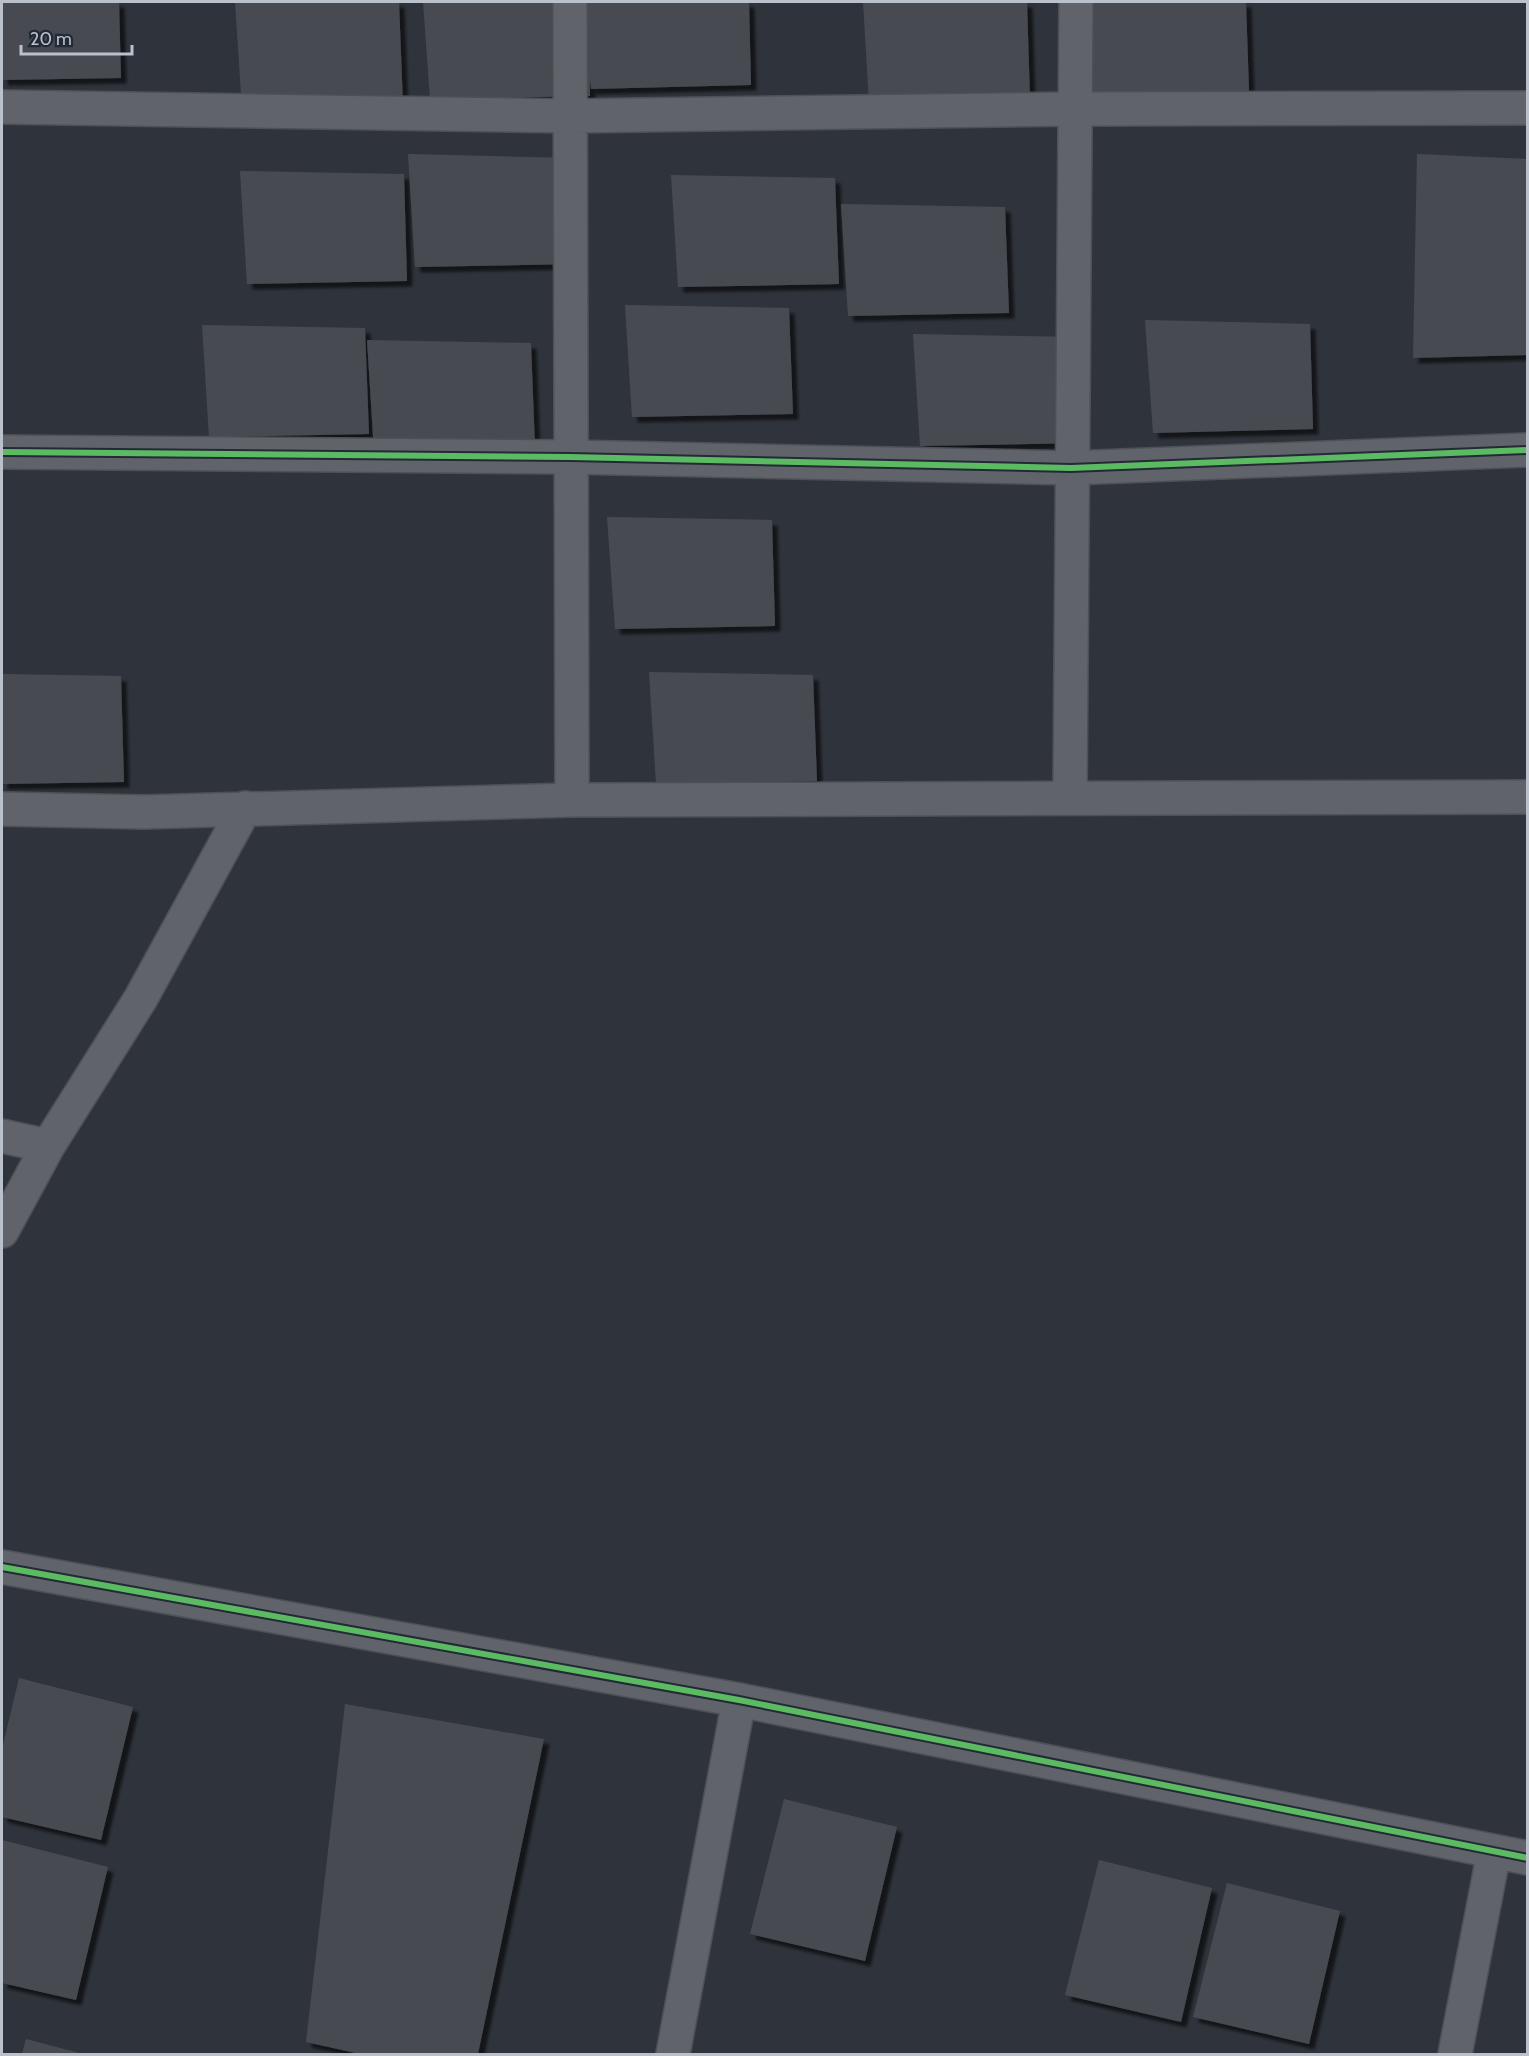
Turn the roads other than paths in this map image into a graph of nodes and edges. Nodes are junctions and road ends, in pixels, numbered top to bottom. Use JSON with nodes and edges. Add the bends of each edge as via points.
{"nodes":[{"id":1,"x":570,"y":2,"type":"edge"},
{"id":2,"x":1076,"y":2,"type":"edge"},
{"id":3,"x":2,"y":107,"type":"edge"},
{"id":4,"x":1527,"y":108,"type":"edge"},
{"id":5,"x":1074,"y":109,"type":"junction"},
{"id":6,"x":571,"y":116,"type":"junction"},
{"id":7,"x":1527,"y":450,"type":"edge"},
{"id":8,"x":2,"y":452,"type":"edge"},
{"id":9,"x":570,"y":457,"type":"junction"},
{"id":10,"x":1071,"y":468,"type":"junction"},
{"id":11,"x":1527,"y":797,"type":"edge"},
{"id":12,"x":1070,"y":798,"type":"junction"},
{"id":13,"x":572,"y":800,"type":"junction"},
{"id":14,"x":245,"y":808,"type":"junction"},
{"id":15,"x":2,"y":809,"type":"edge"},
{"id":16,"x":2,"y":1136,"type":"edge"},
{"id":17,"x":48,"y":1146,"type":"junction"},
{"id":18,"x":2,"y":1231,"type":"edge"},
{"id":19,"x":2,"y":1567,"type":"edge"},
{"id":20,"x":739,"y":1700,"type":"junction"},
{"id":21,"x":1494,"y":1852,"type":"junction"},
{"id":22,"x":1527,"y":1858,"type":"edge"},
{"id":23,"x":673,"y":2055,"type":"edge"},
{"id":24,"x":1455,"y":2055,"type":"edge"}],
"edges":[{"from":1,"to":6,"type":"street"},
{"from":2,"to":5,"type":"street"},
{"from":3,"to":6,"type":"street"},
{"from":4,"to":5,"type":"street"},
{"from":5,"to":6,"type":"street"},
{"from":5,"to":10,"type":"street"},
{"from":6,"to":9,"type":"street"},
{"from":7,"to":10,"type":"street"},
{"from":8,"to":9,"type":"street"},
{"from":9,"to":10,"type":"street"},
{"from":9,"to":13,"type":"street"},
{"from":10,"to":12,"type":"street"},
{"from":11,"to":12,"type":"street"},
{"from":12,"to":13,"type":"street"},
{"from":13,"to":14,"type":"street"},
{"from":14,"to":15,"type":"street","via":[[144,812]]},
{"from":14,"to":17,"type":"street","via":[[141,998]]},
{"from":16,"to":17,"type":"street"},
{"from":17,"to":18,"type":"street"},
{"from":19,"to":20,"type":"street"},
{"from":20,"to":21,"type":"street"},
{"from":20,"to":23,"type":"street"},
{"from":21,"to":22,"type":"street"},
{"from":21,"to":24,"type":"street"}]}
